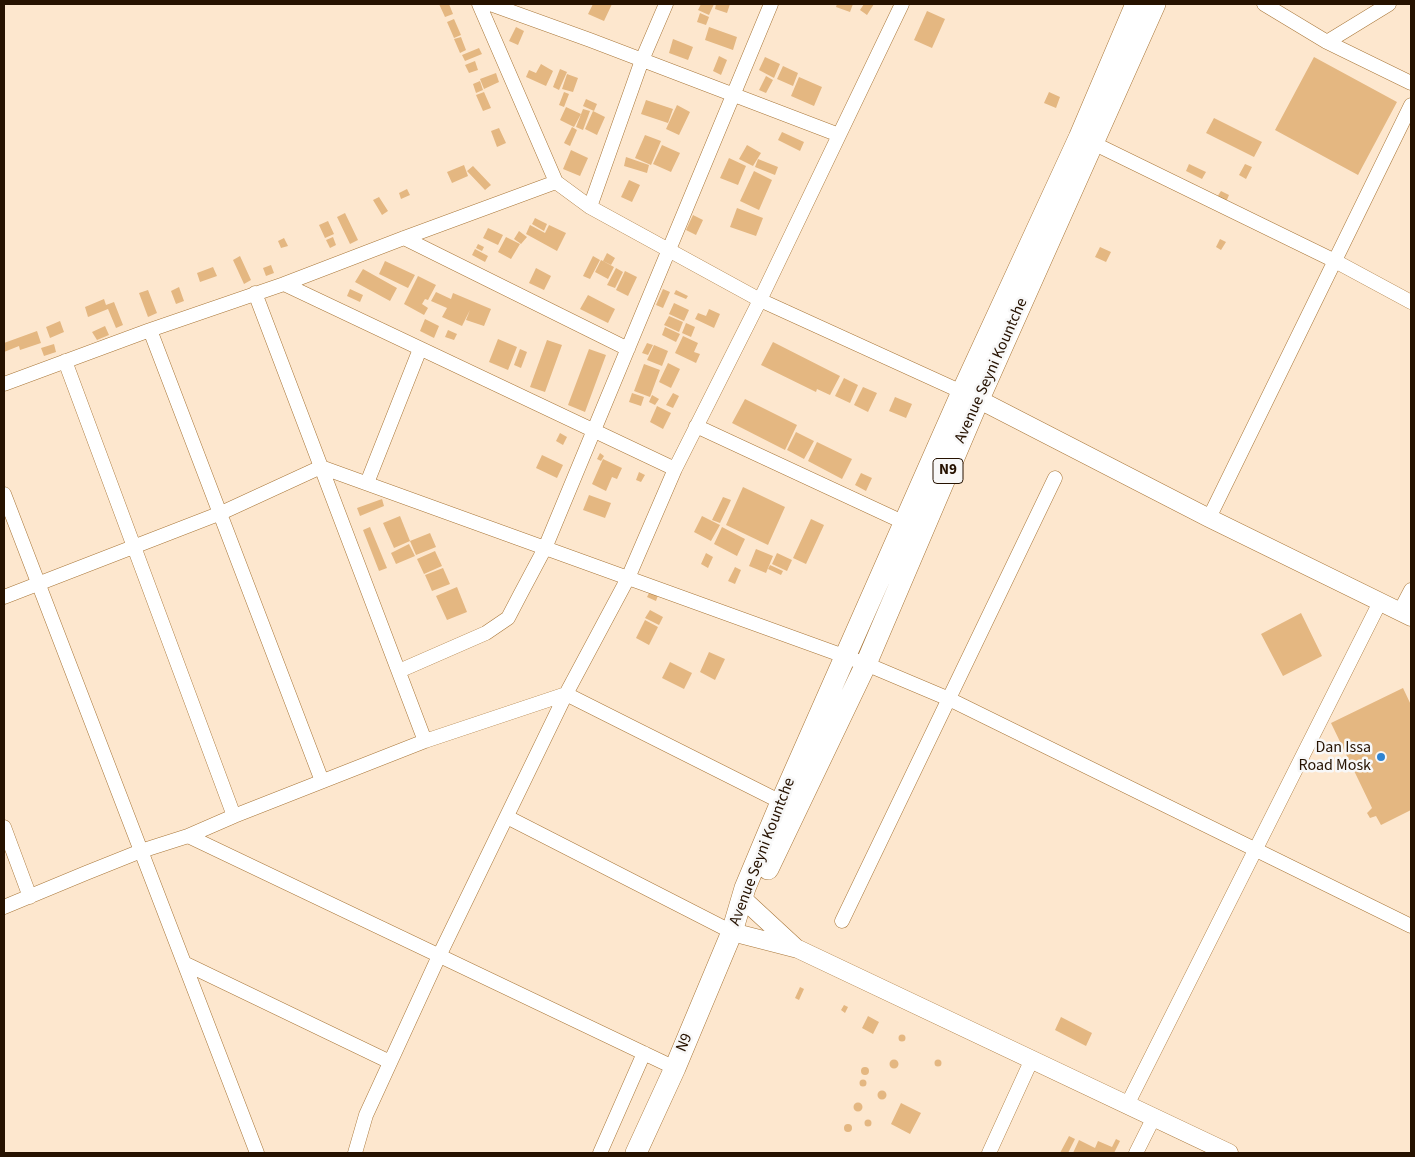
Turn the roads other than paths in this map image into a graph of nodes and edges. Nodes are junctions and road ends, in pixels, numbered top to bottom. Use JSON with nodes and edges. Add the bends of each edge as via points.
{"nodes":[{"id":1,"x":479,"y":4,"type":"edge"},
{"id":2,"x":490,"y":4,"type":"edge"},
{"id":3,"x":666,"y":4,"type":"edge"},
{"id":4,"x":771,"y":4,"type":"edge"},
{"id":5,"x":902,"y":4,"type":"edge"},
{"id":6,"x":1136,"y":4,"type":"edge"},
{"id":7,"x":1155,"y":4,"type":"edge"},
{"id":8,"x":1264,"y":4,"type":"edge"},
{"id":9,"x":1389,"y":4,"type":"edge"},
{"id":10,"x":1327,"y":42,"type":"junction"},
{"id":11,"x":642,"y":60,"type":"junction"},
{"id":12,"x":1411,"y":83,"type":"edge"},
{"id":13,"x":734,"y":95,"type":"junction"},
{"id":14,"x":1411,"y":105,"type":"edge"},
{"id":15,"x":839,"y":134,"type":"junction"},
{"id":16,"x":1093,"y":143,"type":"junction"},
{"id":17,"x":556,"y":182,"type":"junction"},
{"id":18,"x":590,"y":207,"type":"junction"},
{"id":19,"x":404,"y":238,"type":"junction"},
{"id":20,"x":669,"y":250,"type":"junction"},
{"id":21,"x":1335,"y":261,"type":"junction"},
{"id":22,"x":284,"y":284,"type":"junction"},
{"id":23,"x":255,"y":293,"type":"junction"},
{"id":24,"x":760,"y":300,"type":"junction"},
{"id":25,"x":1411,"y":302,"type":"edge"},
{"id":26,"x":150,"y":330,"type":"junction"},
{"id":27,"x":420,"y":349,"type":"junction"},
{"id":28,"x":628,"y":349,"type":"junction"},
{"id":29,"x":65,"y":361,"type":"junction"},
{"id":30,"x":4,"y":384,"type":"edge"},
{"id":31,"x":971,"y":396,"type":"junction"},
{"id":32,"x":696,"y":426,"type":"junction"},
{"id":33,"x":594,"y":431,"type":"junction"},
{"id":34,"x":321,"y":467,"type":"junction"},
{"id":35,"x":675,"y":469,"type":"junction"},
{"id":36,"x":1055,"y":478,"type":"dead end"},
{"id":37,"x":367,"y":483,"type":"junction"},
{"id":38,"x":4,"y":494,"type":"edge"},
{"id":39,"x":221,"y":513,"type":"junction"},
{"id":40,"x":1209,"y":518,"type":"junction"},
{"id":41,"x":905,"y":523,"type":"junction"},
{"id":42,"x":134,"y":546,"type":"junction"},
{"id":43,"x":545,"y":548,"type":"junction"},
{"id":44,"x":628,"y":578,"type":"junction"},
{"id":45,"x":39,"y":583,"type":"junction"},
{"id":46,"x":1411,"y":590,"type":"edge"},
{"id":47,"x":4,"y":596,"type":"edge"},
{"id":48,"x":1380,"y":602,"type":"junction"},
{"id":49,"x":1406,"y":614,"type":"edge"},
{"id":50,"x":856,"y":660,"type":"junction"},
{"id":51,"x":399,"y":671,"type":"junction"},
{"id":52,"x":566,"y":694,"type":"junction"},
{"id":53,"x":949,"y":698,"type":"junction"},
{"id":54,"x":426,"y":741,"type":"junction"},
{"id":55,"x":322,"y":781,"type":"junction"},
{"id":56,"x":781,"y":802,"type":"junction"},
{"id":57,"x":234,"y":816,"type":"junction"},
{"id":58,"x":506,"y":817,"type":"junction"},
{"id":59,"x":4,"y":827,"type":"edge"},
{"id":60,"x":188,"y":836,"type":"junction"},
{"id":61,"x":1256,"y":849,"type":"junction"},
{"id":62,"x":141,"y":851,"type":"junction"},
{"id":63,"x":30,"y":897,"type":"junction"},
{"id":64,"x":746,"y":902,"type":"junction"},
{"id":65,"x":4,"y":907,"type":"edge"},
{"id":66,"x":842,"y":921,"type":"dead end"},
{"id":67,"x":1411,"y":926,"type":"edge"},
{"id":68,"x":732,"y":932,"type":"junction"},
{"id":69,"x":798,"y":949,"type":"junction"},
{"id":70,"x":439,"y":956,"type":"junction"},
{"id":71,"x":184,"y":964,"type":"junction"},
{"id":72,"x":644,"y":1053,"type":"junction"},
{"id":73,"x":1032,"y":1059,"type":"junction"},
{"id":74,"x":390,"y":1062,"type":"junction"},
{"id":75,"x":675,"y":1068,"type":"junction"},
{"id":76,"x":1127,"y":1105,"type":"junction"},
{"id":77,"x":1154,"y":1118,"type":"junction"},
{"id":78,"x":257,"y":1153,"type":"edge"},
{"id":79,"x":355,"y":1153,"type":"edge"},
{"id":80,"x":600,"y":1153,"type":"edge"},
{"id":81,"x":636,"y":1153,"type":"edge"},
{"id":82,"x":989,"y":1153,"type":"edge"},
{"id":83,"x":1136,"y":1153,"type":"edge"},
{"id":84,"x":1229,"y":1153,"type":"edge"}],
"edges":[{"from":1,"to":17,"type":"street"},
{"from":2,"to":11,"type":"street"},
{"from":3,"to":11,"type":"street"},
{"from":4,"to":13,"type":"street"},
{"from":5,"to":15,"type":"street"},
{"from":6,"to":31,"type":"highway","name":"Avenue Seyni Kountche","number":"N9"},
{"from":7,"to":16,"type":"highway","name":"Avenue Seyni Kountche","number":"N9"},
{"from":8,"to":10,"type":"street"},
{"from":9,"to":10,"type":"street"},
{"from":10,"to":12,"type":"street"},
{"from":11,"to":13,"type":"street"},
{"from":11,"to":18,"type":"street"},
{"from":13,"to":15,"type":"street"},
{"from":13,"to":20,"type":"street"},
{"from":14,"to":21,"type":"street"},
{"from":15,"to":24,"type":"street"},
{"from":16,"to":21,"type":"street"},
{"from":16,"to":31,"type":"highway","name":"Avenue Seyni Kountche","number":"N9"},
{"from":17,"to":18,"type":"street"},
{"from":17,"to":19,"type":"street"},
{"from":18,"to":20,"type":"street"},
{"from":19,"to":22,"type":"street"},
{"from":19,"to":28,"type":"street"},
{"from":20,"to":24,"type":"street"},
{"from":20,"to":28,"type":"street"},
{"from":21,"to":25,"type":"street"},
{"from":21,"to":40,"type":"street"},
{"from":22,"to":23,"type":"street"},
{"from":22,"to":27,"type":"street"},
{"from":23,"to":26,"type":"street"},
{"from":23,"to":34,"type":"street"},
{"from":24,"to":31,"type":"street"},
{"from":24,"to":32,"type":"street"},
{"from":26,"to":29,"type":"street"},
{"from":26,"to":39,"type":"street"},
{"from":27,"to":33,"type":"street"},
{"from":27,"to":37,"type":"street"},
{"from":28,"to":33,"type":"street"},
{"from":29,"to":30,"type":"street"},
{"from":29,"to":42,"type":"street"},
{"from":31,"to":40,"type":"main road"},
{"from":31,"to":41,"type":"highway","name":"Avenue Seyni Kountche","number":"N9"},
{"from":31,"to":50,"type":"highway","name":"Avenue Seyni Kountche","number":"N9"},
{"from":32,"to":35,"type":"street"},
{"from":32,"to":41,"type":"street"},
{"from":33,"to":35,"type":"street"},
{"from":33,"to":43,"type":"street"},
{"from":34,"to":37,"type":"street"},
{"from":34,"to":39,"type":"street"},
{"from":34,"to":51,"type":"street"},
{"from":35,"to":44,"type":"street"},
{"from":36,"to":53,"type":"street"},
{"from":37,"to":43,"type":"street"},
{"from":38,"to":45,"type":"street"},
{"from":39,"to":42,"type":"street"},
{"from":39,"to":55,"type":"street"},
{"from":40,"to":48,"type":"main road"},
{"from":41,"to":50,"type":"highway","name":"Avenue Seyni Kountche","number":"N9"},
{"from":42,"to":45,"type":"street"},
{"from":42,"to":57,"type":"street"},
{"from":43,"to":44,"type":"street"},
{"from":43,"to":51,"type":"street","via":[[508,618],[486,633]]},
{"from":44,"to":50,"type":"street"},
{"from":44,"to":52,"type":"street"},
{"from":45,"to":47,"type":"street"},
{"from":45,"to":62,"type":"street"},
{"from":46,"to":49,"type":"street"},
{"from":48,"to":49,"type":"main road"},
{"from":48,"to":61,"type":"street"},
{"from":50,"to":53,"type":"street"},
{"from":50,"to":56,"type":"highway","name":"Avenue Seyni Kountche","number":"N9"},
{"from":50,"to":64,"type":"highway","name":"Avenue Seyni Kountche","number":"N9"},
{"from":51,"to":54,"type":"street"},
{"from":52,"to":54,"type":"street"},
{"from":52,"to":56,"type":"street"},
{"from":52,"to":58,"type":"street"},
{"from":53,"to":61,"type":"street"},
{"from":53,"to":66,"type":"street"},
{"from":54,"to":55,"type":"street"},
{"from":55,"to":57,"type":"street"},
{"from":56,"to":64,"type":"highway","name":"Avenue Seyni Kountche","number":"N9"},
{"from":57,"to":60,"type":"street"},
{"from":58,"to":68,"type":"street"},
{"from":58,"to":70,"type":"street"},
{"from":59,"to":63,"type":"street"},
{"from":60,"to":62,"type":"street"},
{"from":60,"to":70,"type":"street"},
{"from":61,"to":67,"type":"street"},
{"from":61,"to":76,"type":"street"},
{"from":62,"to":63,"type":"street"},
{"from":62,"to":71,"type":"street"},
{"from":63,"to":65,"type":"street"},
{"from":64,"to":68,"type":"highway","name":"Avenue Seyni Kountche","number":"N9"},
{"from":64,"to":69,"type":"main road"},
{"from":68,"to":69,"type":"main road"},
{"from":68,"to":75,"type":"highway","name":"N9"},
{"from":69,"to":73,"type":"main road"},
{"from":70,"to":72,"type":"street"},
{"from":70,"to":74,"type":"street"},
{"from":71,"to":74,"type":"street"},
{"from":71,"to":78,"type":"street"},
{"from":72,"to":75,"type":"street"},
{"from":72,"to":80,"type":"street"},
{"from":73,"to":76,"type":"main road"},
{"from":73,"to":82,"type":"street"},
{"from":74,"to":79,"type":"street","via":[[366,1115]]},
{"from":75,"to":81,"type":"highway","name":"N9"},
{"from":76,"to":77,"type":"main road"},
{"from":77,"to":83,"type":"street"},
{"from":77,"to":84,"type":"main road"}]}
